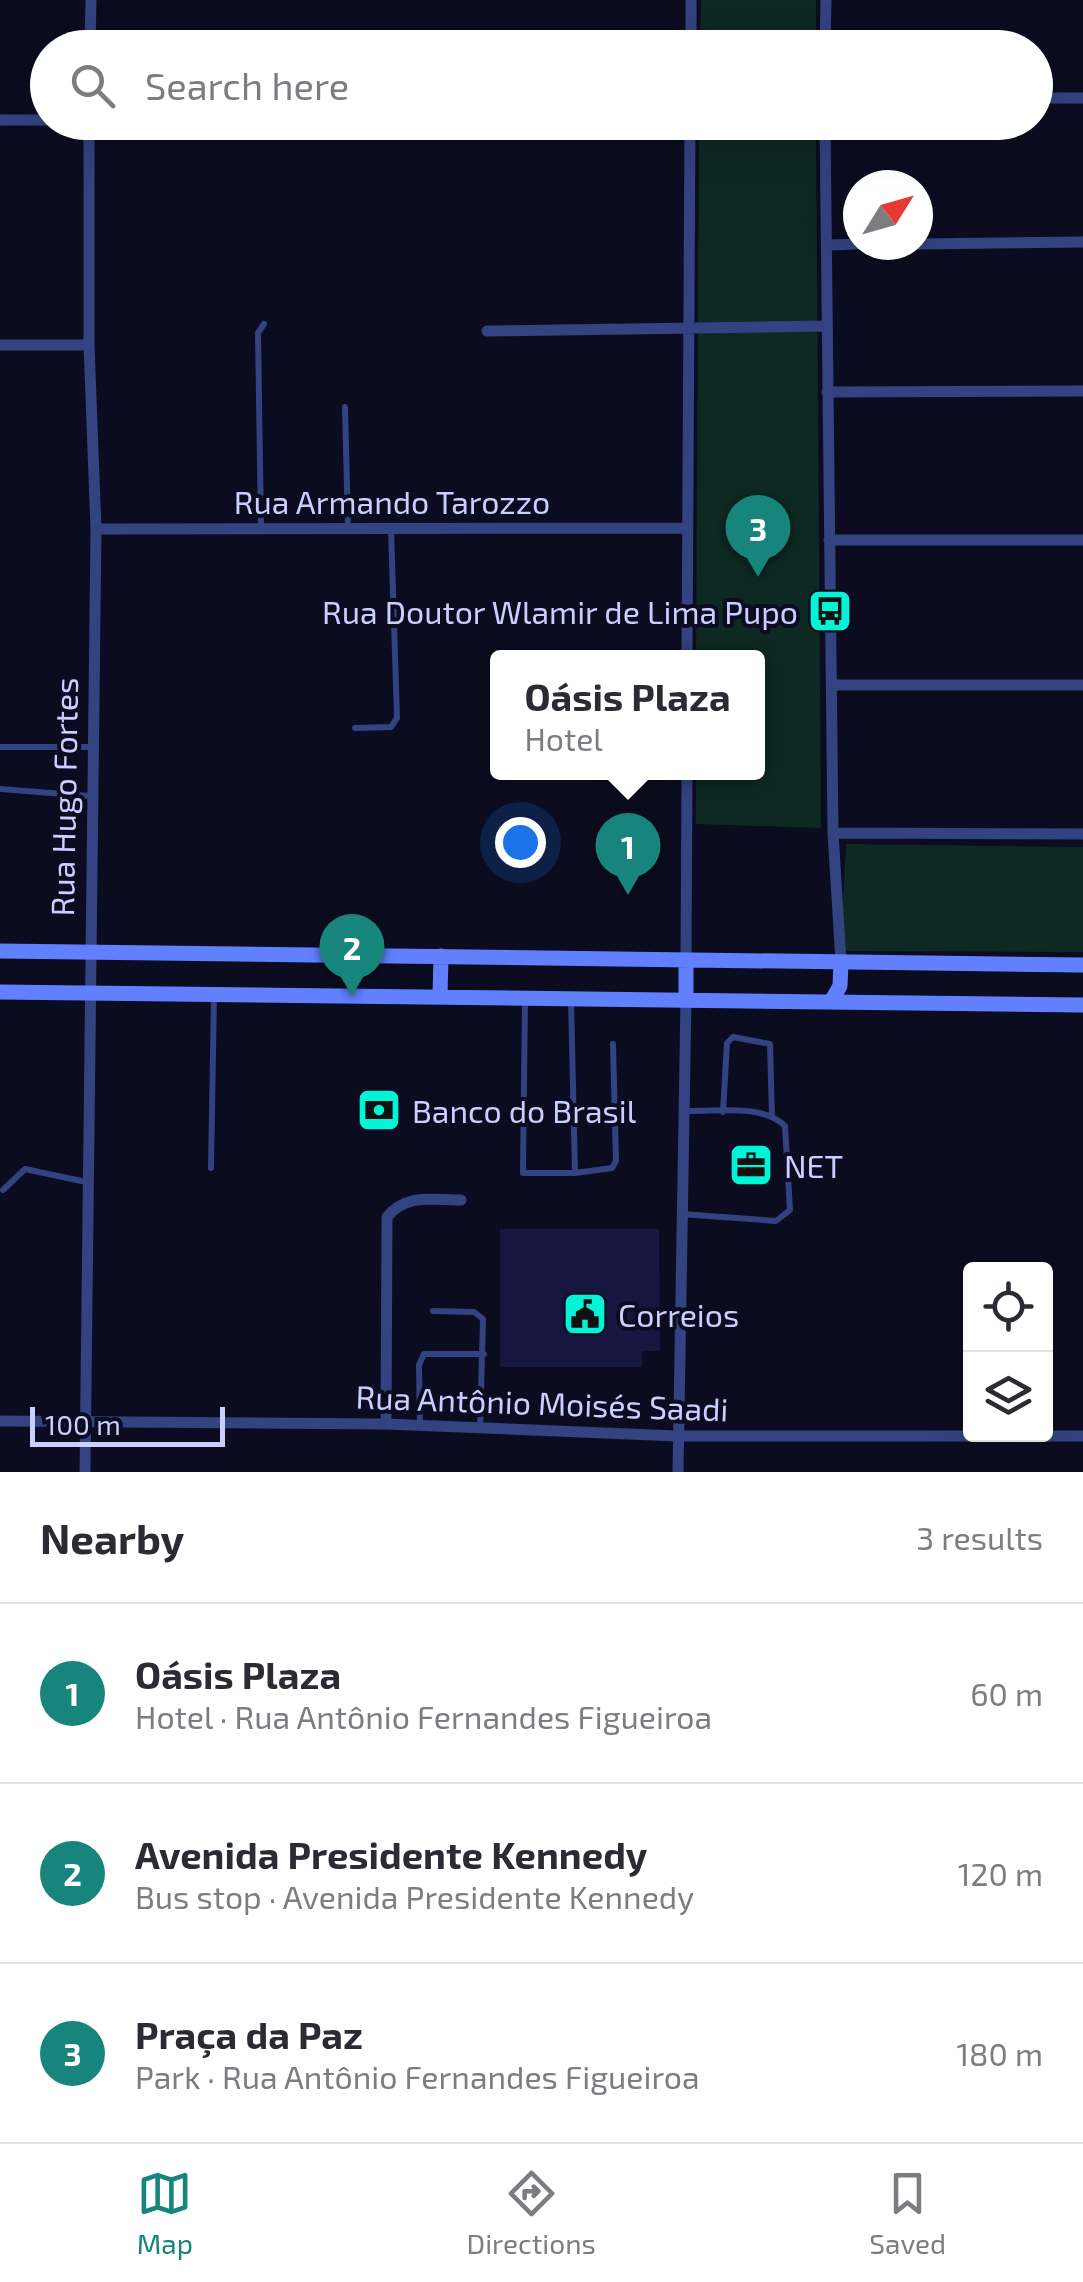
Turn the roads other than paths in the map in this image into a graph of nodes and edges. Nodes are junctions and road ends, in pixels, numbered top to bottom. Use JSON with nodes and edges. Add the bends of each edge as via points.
{"nodes":[{"id":1,"x":91,"y":0,"type":"edge"},
{"id":2,"x":692,"y":0,"type":"edge"},
{"id":3,"x":826,"y":0,"type":"edge"},
{"id":4,"x":90,"y":30,"type":"edge"},
{"id":5,"x":691,"y":30,"type":"edge"},
{"id":6,"x":825,"y":30,"type":"edge"},
{"id":7,"x":1053,"y":98,"type":"edge"},
{"id":8,"x":1083,"y":98,"type":"edge"},
{"id":9,"x":0,"y":120,"type":"edge"},
{"id":10,"x":30,"y":120,"type":"edge"},
{"id":11,"x":89,"y":140,"type":"edge"},
{"id":12,"x":690,"y":140,"type":"edge"},
{"id":13,"x":824,"y":140,"type":"edge"},
{"id":14,"x":1083,"y":242,"type":"edge"},
{"id":15,"x":827,"y":244,"type":"junction"},
{"id":16,"x":843,"y":244,"type":"edge"},
{"id":17,"x":933,"y":244,"type":"edge"},
{"id":18,"x":264,"y":324,"type":"dead end"},
{"id":19,"x":827,"y":326,"type":"junction"},
{"id":20,"x":690,"y":330,"type":"junction"},
{"id":21,"x":487,"y":331,"type":"dead end"},
{"id":22,"x":0,"y":345,"type":"edge"},
{"id":23,"x":89,"y":345,"type":"junction"},
{"id":24,"x":1083,"y":391,"type":"edge"},
{"id":25,"x":827,"y":392,"type":"junction"},
{"id":26,"x":345,"y":407,"type":"dead end"},
{"id":27,"x":261,"y":528,"type":"junction"},
{"id":28,"x":348,"y":528,"type":"junction"},
{"id":29,"x":391,"y":528,"type":"junction"},
{"id":30,"x":688,"y":528,"type":"junction"},
{"id":31,"x":96,"y":529,"type":"junction"},
{"id":32,"x":829,"y":540,"type":"junction"},
{"id":33,"x":1083,"y":540,"type":"edge"},
{"id":34,"x":688,"y":650,"type":"edge"},
{"id":35,"x":832,"y":685,"type":"junction"},
{"id":36,"x":1083,"y":686,"type":"edge"},
{"id":37,"x":355,"y":728,"type":"dead end"},
{"id":38,"x":91,"y":746,"type":"junction"},
{"id":39,"x":0,"y":747,"type":"edge"},
{"id":40,"x":687,"y":780,"type":"edge"},
{"id":41,"x":0,"y":788,"type":"edge"},
{"id":42,"x":90,"y":796,"type":"junction"},
{"id":43,"x":833,"y":833,"type":"junction"},
{"id":44,"x":1083,"y":834,"type":"edge"},
{"id":45,"x":0,"y":951,"type":"edge"},
{"id":46,"x":88,"y":952,"type":"junction"},
{"id":47,"x":440,"y":956,"type":"junction"},
{"id":48,"x":686,"y":960,"type":"junction"},
{"id":49,"x":841,"y":962,"type":"junction"},
{"id":50,"x":1083,"y":966,"type":"edge"},
{"id":51,"x":0,"y":992,"type":"edge"},
{"id":52,"x":88,"y":992,"type":"junction"},
{"id":53,"x":214,"y":994,"type":"junction"},
{"id":54,"x":440,"y":996,"type":"junction"},
{"id":55,"x":525,"y":997,"type":"junction"},
{"id":56,"x":571,"y":998,"type":"junction"},
{"id":57,"x":686,"y":999,"type":"junction"},
{"id":58,"x":832,"y":1000,"type":"junction"},
{"id":59,"x":1083,"y":1005,"type":"edge"},
{"id":60,"x":612,"y":1044,"type":"dead end"},
{"id":61,"x":683,"y":1111,"type":"junction"},
{"id":62,"x":723,"y":1112,"type":"junction"},
{"id":63,"x":772,"y":1116,"type":"junction"},
{"id":64,"x":211,"y":1168,"type":"dead end"},
{"id":65,"x":574,"y":1173,"type":"junction"},
{"id":66,"x":86,"y":1182,"type":"junction"},
{"id":67,"x":3,"y":1190,"type":"dead end"},
{"id":68,"x":460,"y":1200,"type":"dead end"},
{"id":69,"x":681,"y":1214,"type":"junction"},
{"id":70,"x":433,"y":1311,"type":"dead end"},
{"id":71,"x":484,"y":1354,"type":"junction"},
{"id":72,"x":84,"y":1420,"type":"junction"},
{"id":73,"x":0,"y":1421,"type":"edge"},
{"id":74,"x":386,"y":1424,"type":"junction"},
{"id":75,"x":420,"y":1426,"type":"junction"},
{"id":76,"x":480,"y":1431,"type":"junction"},
{"id":77,"x":676,"y":1436,"type":"junction"},
{"id":78,"x":1083,"y":1436,"type":"edge"},
{"id":79,"x":85,"y":1472,"type":"edge"},
{"id":80,"x":678,"y":1472,"type":"edge"}],
"edges":[{"from":1,"to":4,"type":"street"},
{"from":2,"to":5,"type":"street"},
{"from":3,"to":6,"type":"street"},
{"from":7,"to":8,"type":"street"},
{"from":9,"to":10,"type":"street"},
{"from":11,"to":23,"type":"street","name":"Rua Hugo Fortes"},
{"from":12,"to":20,"type":"street"},
{"from":13,"to":15,"type":"street"},
{"from":14,"to":17,"type":"street"},
{"from":15,"to":16,"type":"street"},
{"from":15,"to":19,"type":"street"},
{"from":18,"to":27,"type":"lane","via":[[258,333]]},
{"from":19,"to":20,"type":"street"},
{"from":19,"to":25,"type":"street"},
{"from":20,"to":21,"type":"street"},
{"from":20,"to":30,"type":"street"},
{"from":22,"to":23,"type":"street"},
{"from":23,"to":31,"type":"street","name":"Rua Hugo Fortes"},
{"from":24,"to":25,"type":"street"},
{"from":25,"to":32,"type":"street"},
{"from":26,"to":28,"type":"lane"},
{"from":27,"to":28,"type":"street","name":"Rua Armando Tarozzo"},
{"from":27,"to":31,"type":"street","name":"Rua Armando Tarozzo"},
{"from":28,"to":29,"type":"street","name":"Rua Armando Tarozzo"},
{"from":29,"to":30,"type":"street","name":"Rua Armando Tarozzo"},
{"from":29,"to":37,"type":"lane","via":[[397,718],[391,726]]},
{"from":30,"to":34,"type":"street"},
{"from":31,"to":38,"type":"street","name":"Rua Hugo Fortes"},
{"from":32,"to":33,"type":"street"},
{"from":32,"to":35,"type":"street"},
{"from":35,"to":36,"type":"street"},
{"from":35,"to":43,"type":"street"},
{"from":38,"to":39,"type":"lane"},
{"from":38,"to":42,"type":"street","name":"Rua Hugo Fortes"},
{"from":40,"to":48,"type":"street"},
{"from":41,"to":42,"type":"lane"},
{"from":42,"to":46,"type":"street","name":"Rua Hugo Fortes"},
{"from":43,"to":44,"type":"street"},
{"from":43,"to":49,"type":"street"},
{"from":45,"to":46,"type":"main road"},
{"from":46,"to":47,"type":"main road"},
{"from":46,"to":52,"type":"street","name":"Rua Hugo Fortes"},
{"from":47,"to":48,"type":"main road"},
{"from":47,"to":54,"type":"main road"},
{"from":48,"to":49,"type":"main road"},
{"from":48,"to":57,"type":"main road"},
{"from":49,"to":50,"type":"main road"},
{"from":49,"to":58,"type":"main road"},
{"from":51,"to":52,"type":"main road"},
{"from":52,"to":53,"type":"main road"},
{"from":52,"to":66,"type":"street","name":"Rua Hugo Fortes"},
{"from":53,"to":54,"type":"main road"},
{"from":53,"to":64,"type":"lane"},
{"from":54,"to":55,"type":"main road"},
{"from":55,"to":56,"type":"main road"},
{"from":55,"to":65,"type":"lane","via":[[524,1173]]},
{"from":56,"to":57,"type":"main road"},
{"from":56,"to":65,"type":"lane"},
{"from":57,"to":58,"type":"main road"},
{"from":57,"to":61,"type":"street"},
{"from":58,"to":59,"type":"main road"},
{"from":60,"to":65,"type":"lane","via":[[616,1161],[612,1168]]},
{"from":61,"to":62,"type":"lane"},
{"from":61,"to":69,"type":"street"},
{"from":62,"to":63,"type":"lane"},
{"from":62,"to":63,"type":"lane","via":[[727,1043],[733,1037],[764,1039],[770,1044]]},
{"from":63,"to":69,"type":"lane","via":[[786,1126],[790,1210],[776,1221]]},
{"from":66,"to":67,"type":"lane","via":[[25,1169]]},
{"from":66,"to":72,"type":"street","name":"Rua Hugo Fortes"},
{"from":68,"to":74,"type":"street","via":[[409,1200],[387,1217]]},
{"from":69,"to":77,"type":"street"},
{"from":70,"to":71,"type":"lane","via":[[480,1313]]},
{"from":71,"to":75,"type":"lane","via":[[424,1354]]},
{"from":71,"to":76,"type":"lane"},
{"from":72,"to":73,"type":"street","name":"Rua Antônio Moisés Saadi"},
{"from":72,"to":74,"type":"street","name":"Rua Antônio Moisés Saadi"},
{"from":72,"to":79,"type":"street","name":"Rua Hugo Fortes"},
{"from":74,"to":75,"type":"street","name":"Rua Antônio Moisés Saadi"},
{"from":75,"to":76,"type":"street","name":"Rua Antônio Moisés Saadi"},
{"from":76,"to":77,"type":"street","name":"Rua Antônio Moisés Saadi"},
{"from":77,"to":78,"type":"street","name":"Rua Antônio Moisés Saadi"},
{"from":77,"to":80,"type":"street"}]}
